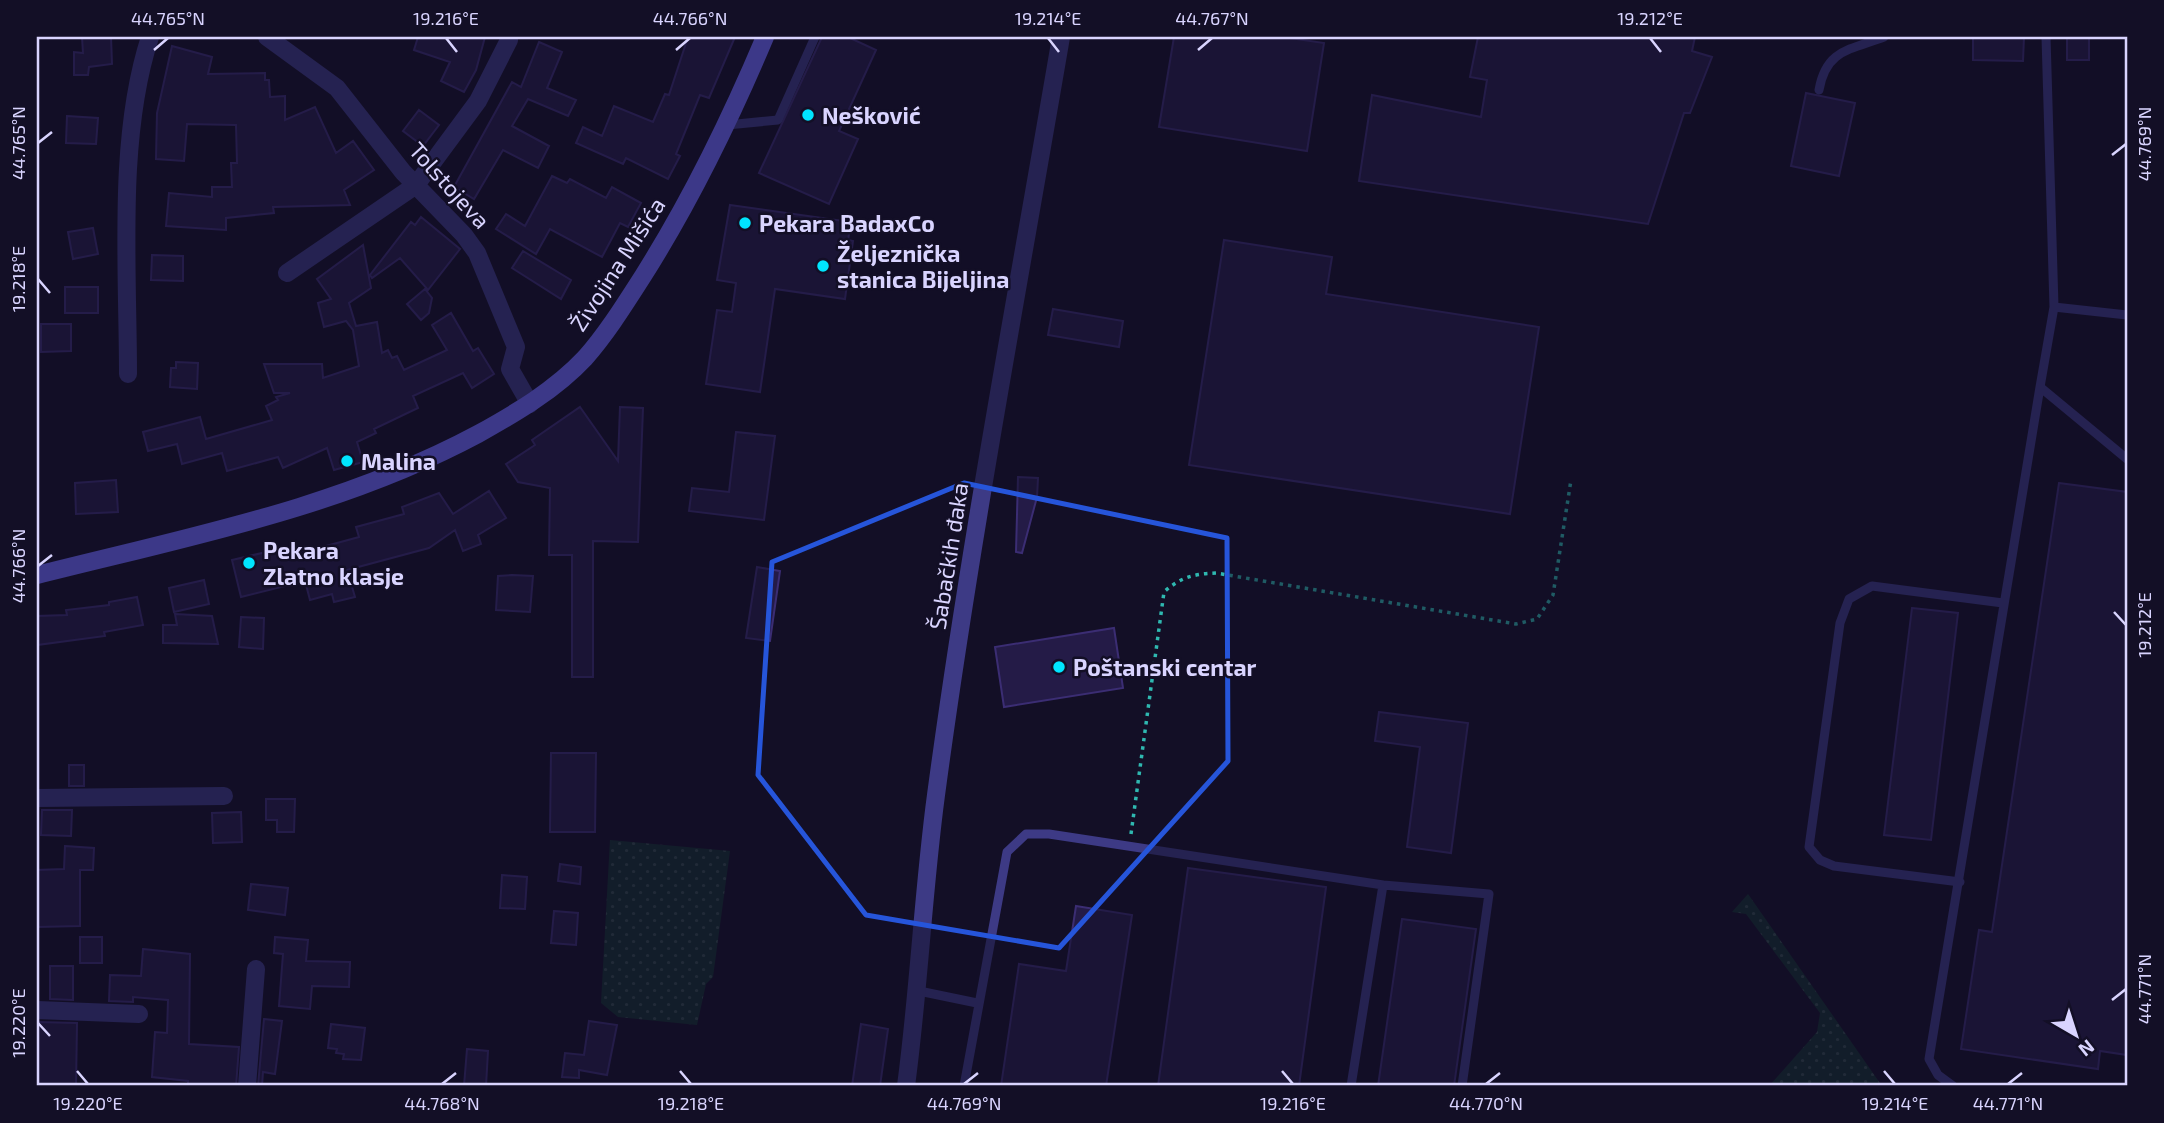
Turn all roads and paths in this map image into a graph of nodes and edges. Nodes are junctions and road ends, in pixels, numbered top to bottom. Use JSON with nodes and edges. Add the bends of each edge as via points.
{"nodes":[{"id":1,"x":150,"y":37,"type":"edge"},
{"id":2,"x":267,"y":37,"type":"edge"},
{"id":3,"x":765,"y":37,"type":"edge"},
{"id":4,"x":815,"y":37,"type":"edge"},
{"id":5,"x":1061,"y":37,"type":"edge"},
{"id":6,"x":1884,"y":37,"type":"edge"},
{"id":7,"x":2046,"y":37,"type":"edge"},
{"id":8,"x":509,"y":40,"type":"dead end"},
{"id":9,"x":1819,"y":90,"type":"dead end"},
{"id":10,"x":727,"y":125,"type":"junction"},
{"id":11,"x":416,"y":185,"type":"junction"},
{"id":12,"x":287,"y":273,"type":"dead end"},
{"id":13,"x":2054,"y":307,"type":"junction"},
{"id":14,"x":2127,"y":315,"type":"edge"},
{"id":15,"x":128,"y":374,"type":"dead end"},
{"id":16,"x":2040,"y":387,"type":"junction"},
{"id":17,"x":530,"y":404,"type":"junction"},
{"id":18,"x":2127,"y":459,"type":"edge"},
{"id":19,"x":1571,"y":480,"type":"dead end"},
{"id":20,"x":37,"y":575,"type":"edge"},
{"id":21,"x":2003,"y":603,"type":"junction"},
{"id":22,"x":224,"y":796,"type":"dead end"},
{"id":23,"x":37,"y":798,"type":"edge"},
{"id":24,"x":1130,"y":847,"type":"junction"},
{"id":25,"x":1960,"y":882,"type":"junction"},
{"id":26,"x":1383,"y":885,"type":"junction"},
{"id":27,"x":256,"y":969,"type":"dead end"},
{"id":28,"x":919,"y":991,"type":"junction"},
{"id":29,"x":977,"y":1003,"type":"junction"},
{"id":30,"x":37,"y":1010,"type":"edge"},
{"id":31,"x":139,"y":1014,"type":"dead end"},
{"id":32,"x":247,"y":1086,"type":"edge"},
{"id":33,"x":906,"y":1086,"type":"edge"},
{"id":34,"x":964,"y":1086,"type":"edge"},
{"id":35,"x":1351,"y":1086,"type":"edge"},
{"id":36,"x":1462,"y":1086,"type":"edge"},
{"id":37,"x":1954,"y":1086,"type":"edge"}],
"edges":[{"from":1,"to":15,"type":"street","via":[[141,65],[128,178]]},
{"from":2,"to":11,"type":"street","name":"Tolstojeva","via":[[337,88]]},
{"from":3,"to":10,"type":"main road","name":"Živojina Mišića"},
{"from":4,"to":10,"type":"lane","via":[[778,120]]},
{"from":5,"to":28,"type":"street","name":"Šabačkih đaka","via":[[936,795]]},
{"from":6,"to":9,"type":"lane","via":[[1836,55],[1822,69]]},
{"from":7,"to":13,"type":"lane"},
{"from":8,"to":11,"type":"street","via":[[478,101]]},
{"from":10,"to":17,"type":"main road","name":"Živojina Mišića","via":[[675,226],[612,323],[585,358]]},
{"from":11,"to":12,"type":"street"},
{"from":11,"to":17,"type":"street","name":"Tolstojeva","via":[[477,253],[516,347],[510,369]]},
{"from":13,"to":14,"type":"lane"},
{"from":13,"to":16,"type":"lane"},
{"from":16,"to":18,"type":"lane"},
{"from":16,"to":21,"type":"lane"},
{"from":17,"to":20,"type":"main road","name":"Živojina Mišića","via":[[407,469],[293,511]]},
{"from":19,"to":24,"type":"path","via":[[1553,595],[1537,619],[1516,624],[1216,573],[1178,579],[1164,592]]},
{"from":21,"to":25,"type":"lane"},
{"from":21,"to":25,"type":"lane","via":[[1872,586],[1849,599],[1840,623],[1810,847],[1820,860],[1834,866]]},
{"from":22,"to":23,"type":"street"},
{"from":24,"to":26,"type":"lane"},
{"from":24,"to":29,"type":"lane","via":[[1026,834],[1007,852]]},
{"from":25,"to":37,"type":"lane","via":[[1928,1059],[1938,1075]]},
{"from":26,"to":35,"type":"lane"},
{"from":26,"to":36,"type":"lane","via":[[1489,894]]},
{"from":27,"to":32,"type":"street"},
{"from":28,"to":29,"type":"lane"},
{"from":28,"to":33,"type":"street","name":"Šabačkih đaka"},
{"from":29,"to":34,"type":"lane"},
{"from":30,"to":31,"type":"street"}]}
